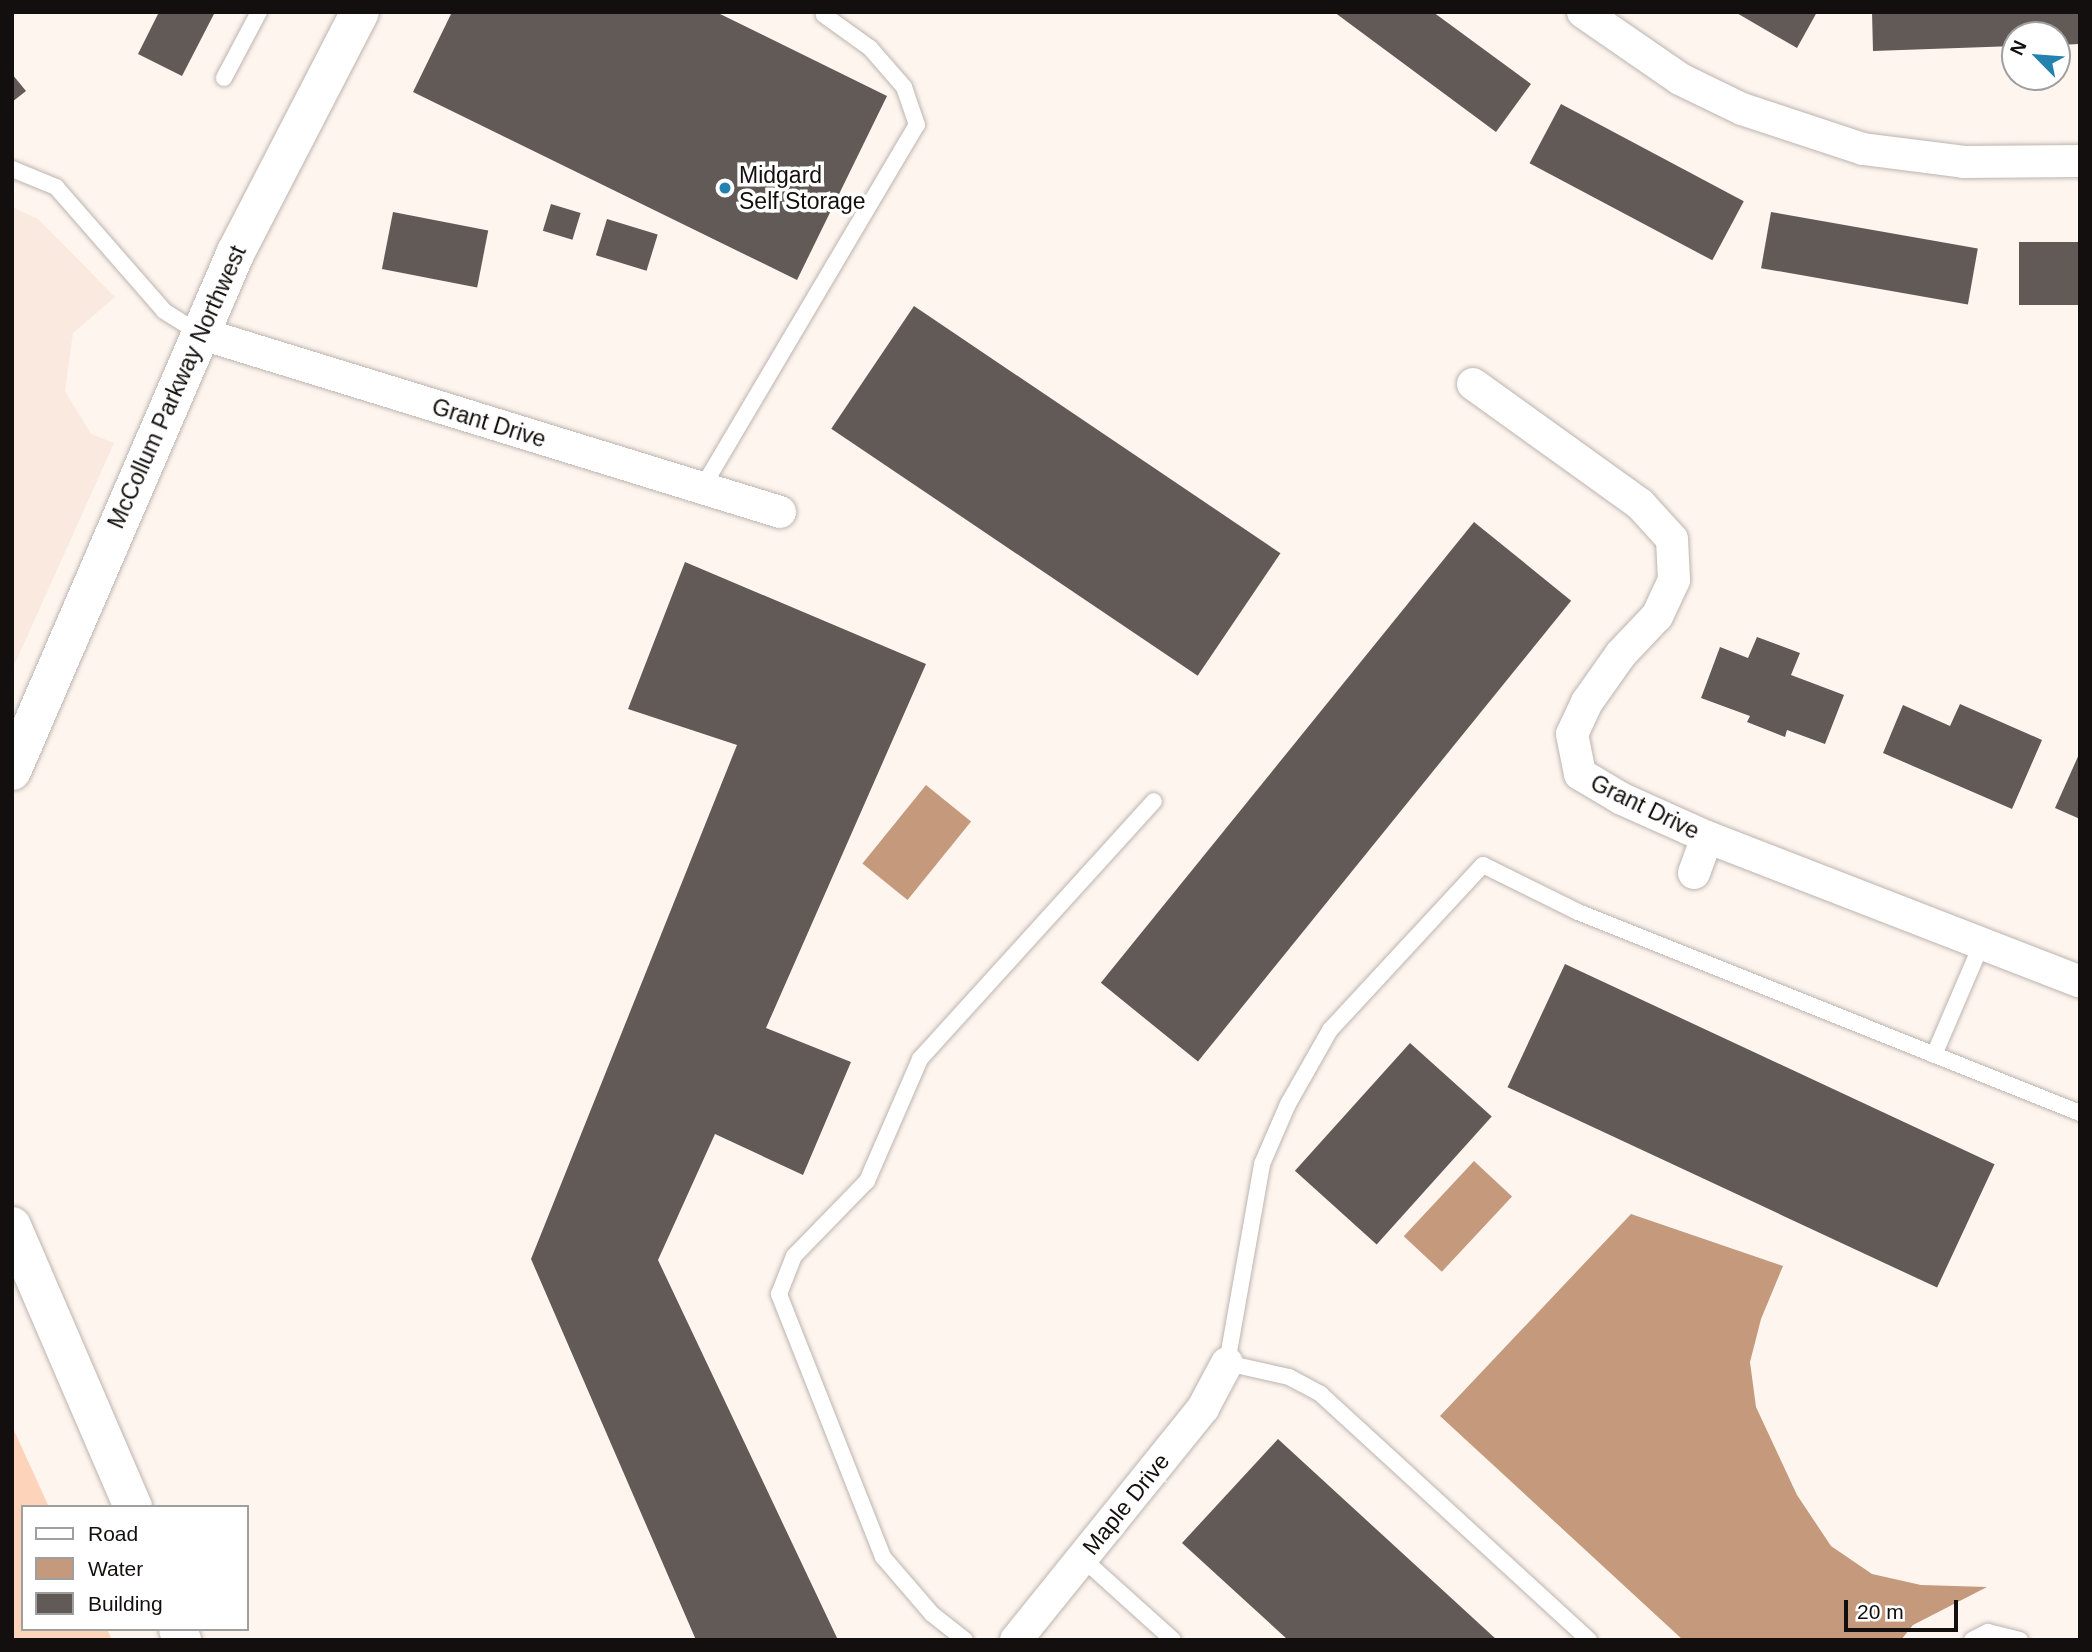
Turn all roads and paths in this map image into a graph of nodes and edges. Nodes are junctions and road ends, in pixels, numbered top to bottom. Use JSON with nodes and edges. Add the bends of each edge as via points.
{"nodes":[{"id":1,"x":259,"y":12,"type":"edge"},
{"id":2,"x":360,"y":12,"type":"edge"},
{"id":3,"x":1583,"y":12,"type":"edge"},
{"id":4,"x":824,"y":15,"type":"dead end"},
{"id":5,"x":224,"y":78,"type":"dead end"},
{"id":6,"x":2080,"y":161,"type":"edge"},
{"id":7,"x":12,"y":169,"type":"edge"},
{"id":8,"x":199,"y":333,"type":"junction"},
{"id":9,"x":1472,"y":384,"type":"dead end"},
{"id":10,"x":702,"y":488,"type":"junction"},
{"id":11,"x":779,"y":512,"type":"dead end"},
{"id":12,"x":13,"y":768,"type":"edge"},
{"id":13,"x":1154,"y":801,"type":"dead end"},
{"id":14,"x":1707,"y":837,"type":"junction"},
{"id":15,"x":1694,"y":873,"type":"dead end"},
{"id":16,"x":1982,"y":943,"type":"junction"},
{"id":17,"x":2080,"y":982,"type":"edge"},
{"id":18,"x":1934,"y":1055,"type":"junction"},
{"id":19,"x":2080,"y":1113,"type":"edge"},
{"id":20,"x":12,"y":1226,"type":"edge"},
{"id":21,"x":1227,"y":1363,"type":"junction"},
{"id":22,"x":133,"y":1505,"type":"edge"},
{"id":23,"x":1082,"y":1558,"type":"junction"},
{"id":24,"x":1165,"y":1637,"type":"edge"},
{"id":25,"x":965,"y":1640,"type":"edge"},
{"id":26,"x":1016,"y":1640,"type":"edge"},
{"id":27,"x":1589,"y":1640,"type":"edge"},
{"id":28,"x":1972,"y":1640,"type":"edge"},
{"id":29,"x":2020,"y":1640,"type":"edge"}],
"edges":[{"from":1,"to":5,"type":"lane"},
{"from":2,"to":8,"type":"street","name":"McCollum Parkway Northwest","via":[[269,185]]},
{"from":3,"to":6,"type":"street","via":[[1680,79],[1742,109],[1851,146],[1964,162]]},
{"from":4,"to":10,"type":"lane","via":[[870,48],[904,87],[917,125]]},
{"from":7,"to":8,"type":"lane","via":[[56,187],[164,311]]},
{"from":8,"to":10,"type":"street","name":"Grant Drive"},
{"from":8,"to":12,"type":"street","name":"McCollum Parkway Northwest"},
{"from":9,"to":14,"type":"street","name":"Grant Drive","via":[[1640,504],[1672,539],[1674,580],[1657,615],[1614,663],[1572,734],[1580,774],[1622,799]]},
{"from":10,"to":11,"type":"street","name":"Grant Drive"},
{"from":13,"to":25,"type":"lane","via":[[920,1059],[867,1181],[794,1256],[779,1294],[883,1557],[932,1614]]},
{"from":14,"to":15,"type":"street"},
{"from":14,"to":16,"type":"street","name":"Grant Drive"},
{"from":16,"to":17,"type":"street","name":"Grant Drive"},
{"from":16,"to":18,"type":"lane"},
{"from":18,"to":19,"type":"lane"},
{"from":18,"to":21,"type":"lane","via":[[1578,912],[1483,865],[1330,1030],[1288,1104],[1262,1164]]},
{"from":20,"to":22,"type":"street"},
{"from":21,"to":23,"type":"street","name":"Maple Drive","via":[[1203,1408]]},
{"from":21,"to":27,"type":"lane","via":[[1289,1377],[1321,1394]]},
{"from":23,"to":24,"type":"lane"},
{"from":23,"to":26,"type":"street","name":"Maple Drive"},
{"from":28,"to":29,"type":"lane","via":[[1988,1632]]}]}
